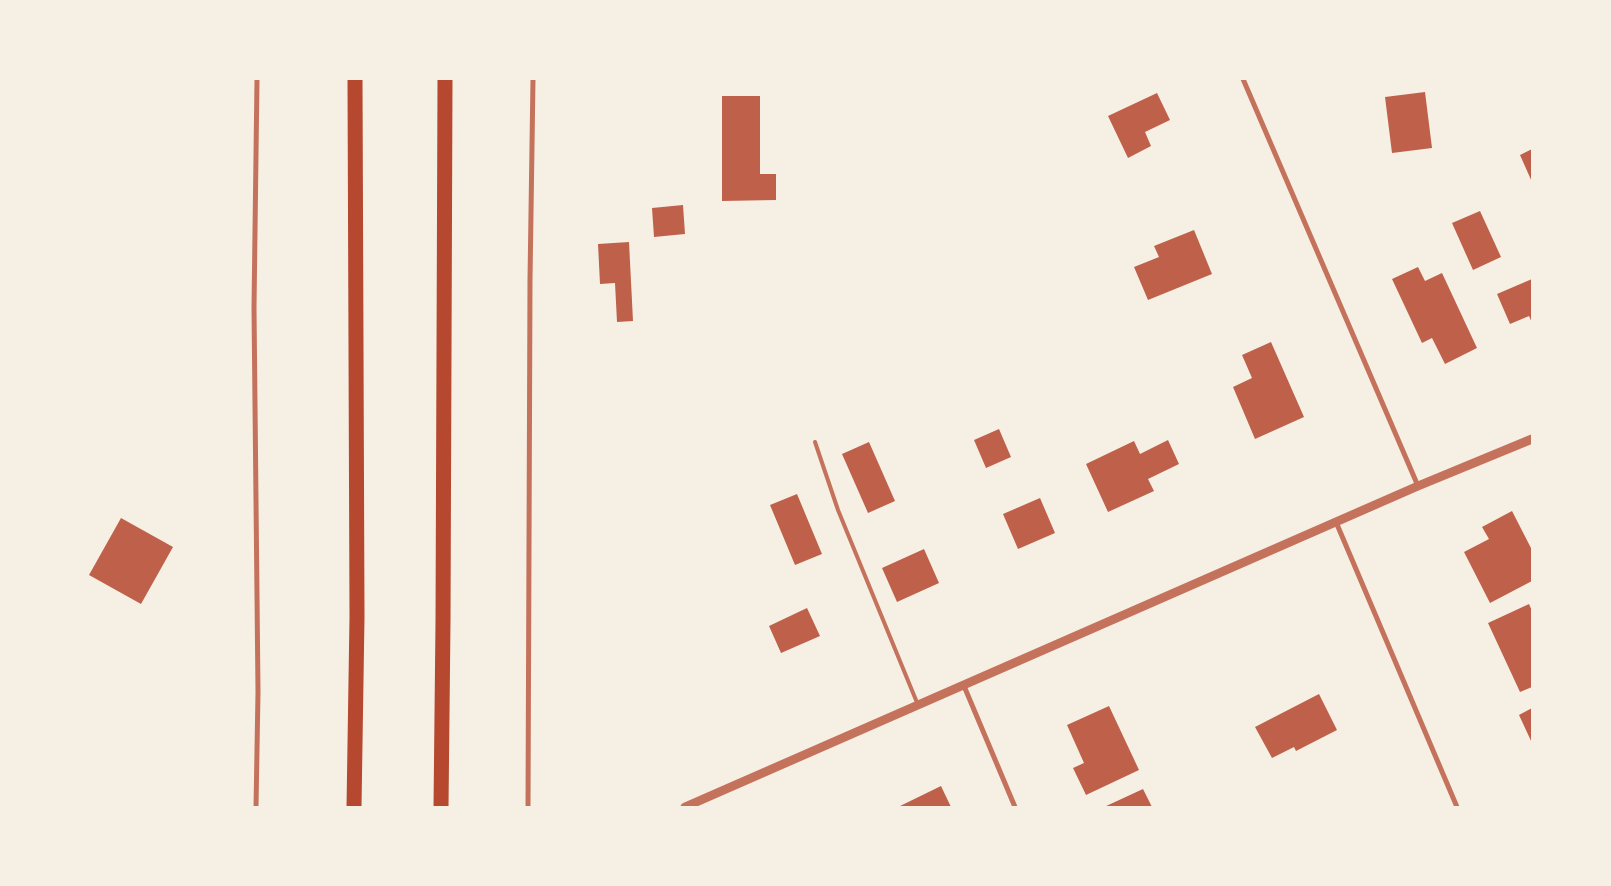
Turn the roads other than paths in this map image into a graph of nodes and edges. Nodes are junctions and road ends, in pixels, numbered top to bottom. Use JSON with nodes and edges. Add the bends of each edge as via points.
{"nodes":[{"id":1,"x":257,"y":79,"type":"edge"},
{"id":2,"x":355,"y":79,"type":"edge"},
{"id":3,"x":445,"y":79,"type":"edge"},
{"id":4,"x":533,"y":79,"type":"edge"},
{"id":5,"x":1243,"y":79,"type":"edge"},
{"id":6,"x":1532,"y":440,"type":"edge"},
{"id":7,"x":815,"y":442,"type":"dead end"},
{"id":8,"x":1418,"y":486,"type":"junction"},
{"id":9,"x":1336,"y":522,"type":"junction"},
{"id":10,"x":964,"y":686,"type":"junction"},
{"id":11,"x":918,"y":705,"type":"junction"},
{"id":12,"x":256,"y":807,"type":"edge"},
{"id":13,"x":354,"y":807,"type":"edge"},
{"id":14,"x":440,"y":807,"type":"edge"},
{"id":15,"x":528,"y":807,"type":"edge"},
{"id":16,"x":685,"y":807,"type":"edge"},
{"id":17,"x":1015,"y":807,"type":"edge"},
{"id":18,"x":1456,"y":807,"type":"edge"}],
"edges":[{"from":1,"to":12,"type":"street","via":[[254,308],[258,613]]},
{"from":2,"to":13,"type":"highway"},
{"from":3,"to":14,"type":"highway"},
{"from":4,"to":15,"type":"street"},
{"from":5,"to":8,"type":"street"},
{"from":6,"to":8,"type":"street"},
{"from":7,"to":11,"type":"lane","via":[[838,510]]},
{"from":8,"to":9,"type":"street"},
{"from":9,"to":10,"type":"street"},
{"from":9,"to":18,"type":"street"},
{"from":10,"to":11,"type":"street"},
{"from":10,"to":17,"type":"street"},
{"from":11,"to":16,"type":"street"}]}
